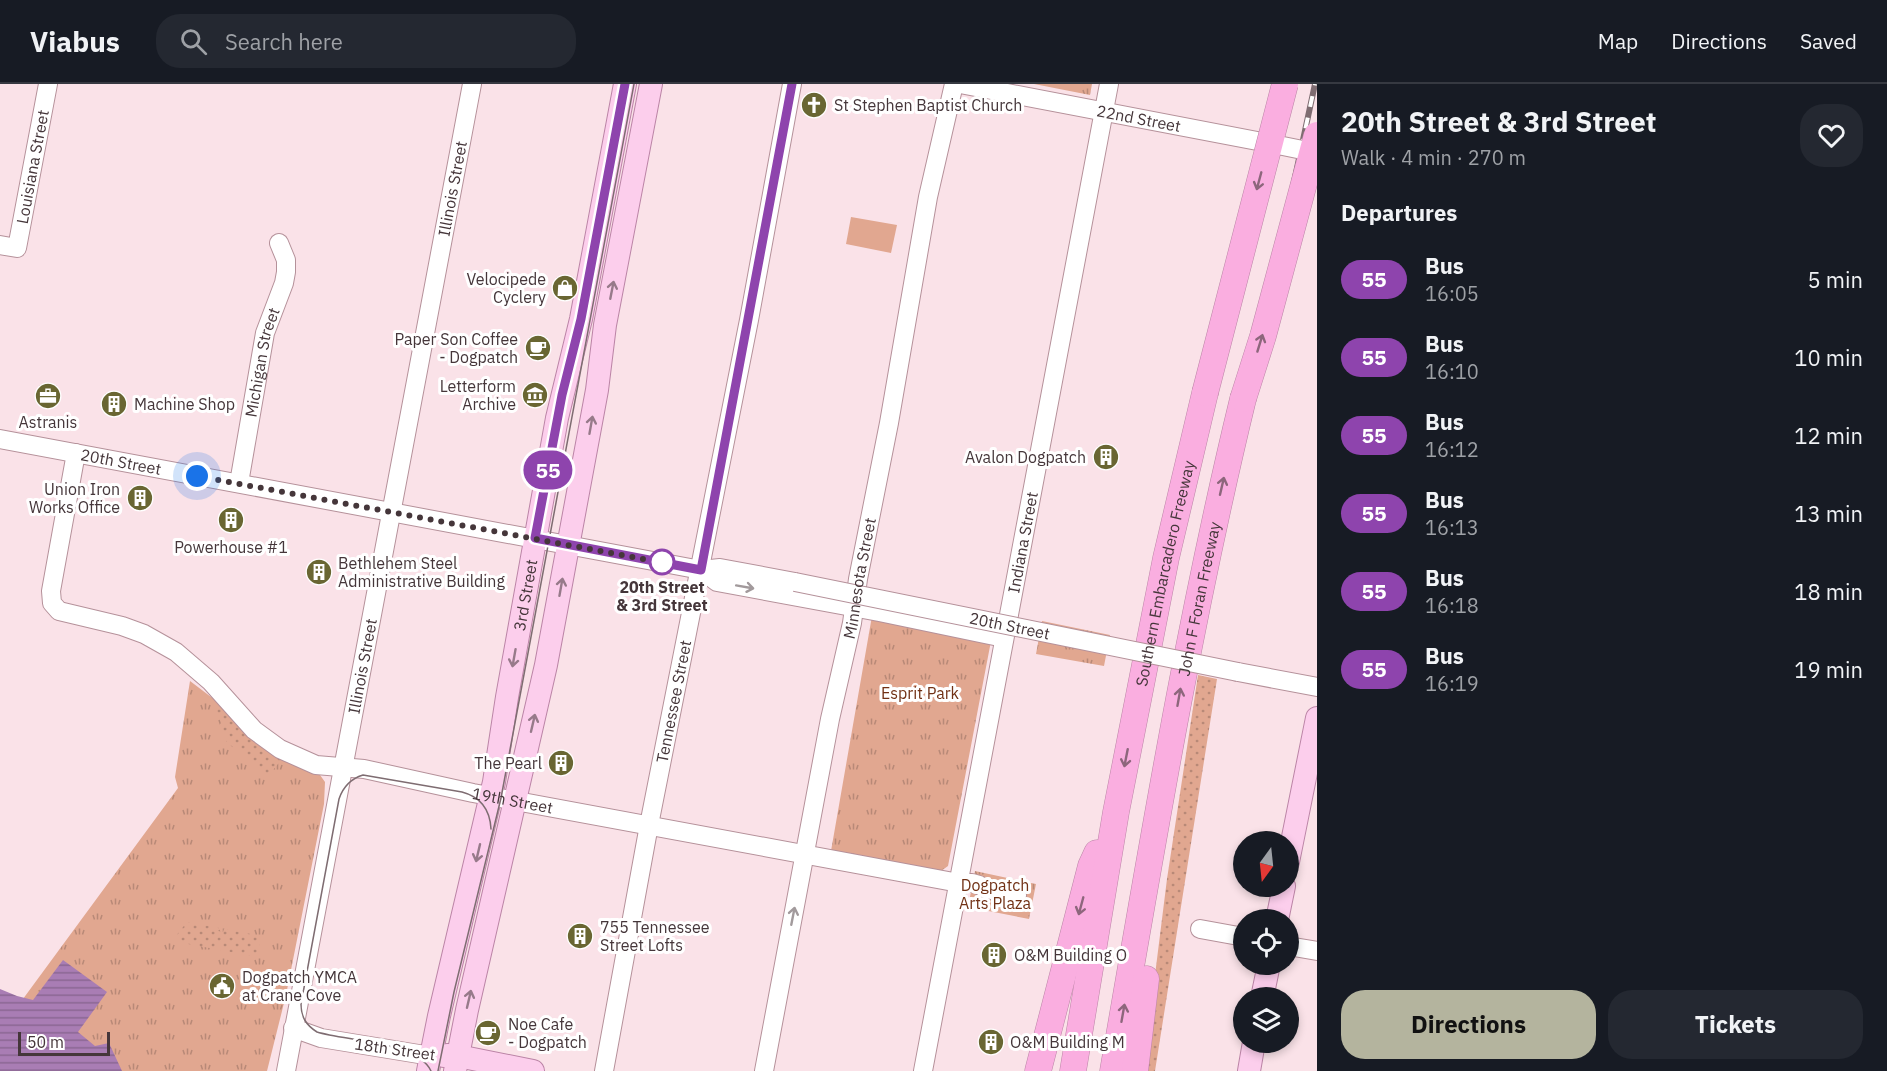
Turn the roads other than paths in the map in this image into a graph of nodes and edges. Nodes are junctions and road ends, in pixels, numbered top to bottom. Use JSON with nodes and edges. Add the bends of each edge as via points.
{"nodes":[{"id":1,"x":48,"y":84,"type":"edge"},
{"id":2,"x":472,"y":84,"type":"edge"},
{"id":3,"x":625,"y":84,"type":"edge"},
{"id":4,"x":651,"y":84,"type":"edge"},
{"id":5,"x":792,"y":84,"type":"edge"},
{"id":6,"x":954,"y":84,"type":"edge"},
{"id":7,"x":960,"y":84,"type":"edge"},
{"id":8,"x":1109,"y":84,"type":"edge"},
{"id":9,"x":1277,"y":86,"type":"edge"},
{"id":10,"x":1104,"y":111,"type":"junction"},
{"id":11,"x":1317,"y":135,"type":"edge"},
{"id":12,"x":1269,"y":144,"type":"junction"},
{"id":13,"x":1317,"y":153,"type":"edge"},
{"id":14,"x":279,"y":243,"type":"dead end"},
{"id":15,"x":9,"y":247,"type":"edge"},
{"id":16,"x":0,"y":439,"type":"edge"},
{"id":17,"x":76,"y":453,"type":"junction"},
{"id":18,"x":239,"y":483,"type":"junction"},
{"id":19,"x":392,"y":513,"type":"junction"},
{"id":20,"x":535,"y":538,"type":"junction"},
{"id":21,"x":568,"y":544,"type":"junction"},
{"id":22,"x":701,"y":570,"type":"junction"},
{"id":23,"x":854,"y":607,"type":"junction"},
{"id":24,"x":1004,"y":638,"type":"junction"},
{"id":25,"x":1317,"y":687,"type":"edge"},
{"id":26,"x":1317,"y":718,"type":"edge"},
{"id":27,"x":1172,"y":737,"type":"junction"},
{"id":28,"x":342,"y":767,"type":"junction"},
{"id":29,"x":491,"y":796,"type":"junction"},
{"id":30,"x":516,"y":801,"type":"junction"},
{"id":31,"x":1116,"y":812,"type":"junction"},
{"id":32,"x":649,"y":825,"type":"junction"},
{"id":33,"x":1294,"y":831,"type":"edge"},
{"id":34,"x":804,"y":854,"type":"junction"},
{"id":35,"x":959,"y":884,"type":"junction"},
{"id":36,"x":1017,"y":895,"type":"dead end"},
{"id":37,"x":1200,"y":929,"type":"dead end"},
{"id":38,"x":1233,"y":935,"type":"edge"},
{"id":39,"x":1299,"y":948,"type":"edge"},
{"id":40,"x":1317,"y":951,"type":"edge"},
{"id":41,"x":293,"y":1028,"type":"junction"},
{"id":42,"x":1252,"y":1053,"type":"edge"},
{"id":43,"x":429,"y":1064,"type":"edge"},
{"id":44,"x":457,"y":1064,"type":"edge"},
{"id":45,"x":286,"y":1071,"type":"edge"},
{"id":46,"x":533,"y":1071,"type":"edge"},
{"id":47,"x":604,"y":1071,"type":"edge"},
{"id":48,"x":764,"y":1071,"type":"edge"},
{"id":49,"x":923,"y":1071,"type":"edge"},
{"id":50,"x":1038,"y":1071,"type":"edge"},
{"id":51,"x":1073,"y":1071,"type":"edge"},
{"id":52,"x":1113,"y":1071,"type":"edge"},
{"id":53,"x":1135,"y":1071,"type":"edge"},
{"id":54,"x":1249,"y":1071,"type":"edge"}],
"edges":[{"from":1,"to":15,"type":"street","name":"Louisiana Street"},
{"from":2,"to":19,"type":"street","name":"Illinois Street"},
{"from":3,"to":20,"type":"main road","name":"3rd Street"},
{"from":21,"to":4,"type":"main road","name":"3rd Street","one_way":true},
{"from":5,"to":22,"type":"street","name":"Tennessee Street"},
{"from":6,"to":23,"type":"street","name":"Minnesota Street","via":[[928,196]]},
{"from":7,"to":10,"type":"street","name":"22nd Street"},
{"from":8,"to":10,"type":"street","name":"Indiana Street"},
{"from":9,"to":12,"type":"street"},
{"from":9,"to":31,"type":"highway","name":"Southern Embarcadero Freeway","one_way":true,"bridge":true,"via":[[1166,558]]},
{"from":10,"to":12,"type":"street","name":"22nd Street"},
{"from":10,"to":24,"type":"street","name":"Indiana Street"},
{"from":27,"to":11,"type":"highway","name":"John F Foran Freeway","one_way":true,"bridge":true,"via":[[1205,564],[1243,399]]},
{"from":12,"to":13,"type":"street","name":"22nd Street","bridge":true},
{"from":14,"to":18,"type":"street","name":"Michigan Street","via":[[286,272],[265,333]]},
{"from":16,"to":17,"type":"street","name":"20th Street"},
{"from":17,"to":18,"type":"street","name":"20th Street"},
{"from":17,"to":28,"type":"street","name":"19th Street","via":[[51,591],[55,607],[64,613],[123,626],[162,643],[200,671],[254,730],[274,745],[316,765]]},
{"from":18,"to":19,"type":"street","name":"20th Street"},
{"from":19,"to":20,"type":"street","name":"20th Street"},
{"from":19,"to":28,"type":"street","name":"Illinois Street"},
{"from":20,"to":21,"type":"street","name":"20th Street"},
{"from":20,"to":29,"type":"main road","name":"3rd Street","one_way":true},
{"from":21,"to":22,"type":"street","name":"20th Street"},
{"from":30,"to":21,"type":"main road","name":"3rd Street","one_way":true},
{"from":22,"to":23,"type":"street","name":"20th Street","one_way":true,"via":[[717,582]]},
{"from":22,"to":25,"type":"street","name":"20th Street","bridge":true,"via":[[720,568],[795,582]]},
{"from":22,"to":32,"type":"street","name":"Tennessee Street"},
{"from":23,"to":24,"type":"street","name":"20th Street"},
{"from":23,"to":34,"type":"street","name":"Minnesota Street"},
{"from":24,"to":35,"type":"street","name":"Indiana Street"},
{"from":26,"to":33,"type":"main road"},
{"from":52,"to":27,"type":"highway","name":"John F Foran Freeway","one_way":true},
{"from":27,"to":53,"type":"highway"},
{"from":28,"to":29,"type":"street","name":"19th Street"},
{"from":28,"to":41,"type":"street","name":"Illinois Street"},
{"from":29,"to":30,"type":"street","name":"19th Street"},
{"from":29,"to":43,"type":"main road","name":"3rd Street","one_way":true},
{"from":30,"to":32,"type":"street","name":"19th Street"},
{"from":44,"to":30,"type":"main road","name":"3rd Street","one_way":true,"via":[[466,1010]]},
{"from":31,"to":50,"type":"highway","one_way":true,"via":[[1091,866]]},
{"from":31,"to":51,"type":"highway","name":"Southern Embarcadero Freeway"},
{"from":32,"to":34,"type":"street","name":"19th Street"},
{"from":32,"to":47,"type":"street","name":"Tennessee Street"},
{"from":34,"to":35,"type":"street","name":"19th Street"},
{"from":48,"to":34,"type":"street","name":"Minnesota Street","one_way":true},
{"from":35,"to":36,"type":"street","name":"19th Street"},
{"from":35,"to":49,"type":"street","name":"Indiana Street"},
{"from":37,"to":38,"type":"street"},
{"from":39,"to":40,"type":"street"},
{"from":41,"to":43,"type":"street","name":"18th Street"},
{"from":41,"to":45,"type":"street","name":"Illinois Street"},
{"from":42,"to":54,"type":"main road"},
{"from":43,"to":44,"type":"main road","name":"18th Street","via":[[447,1055]]},
{"from":44,"to":46,"type":"main road","name":"18th Street"}]}
